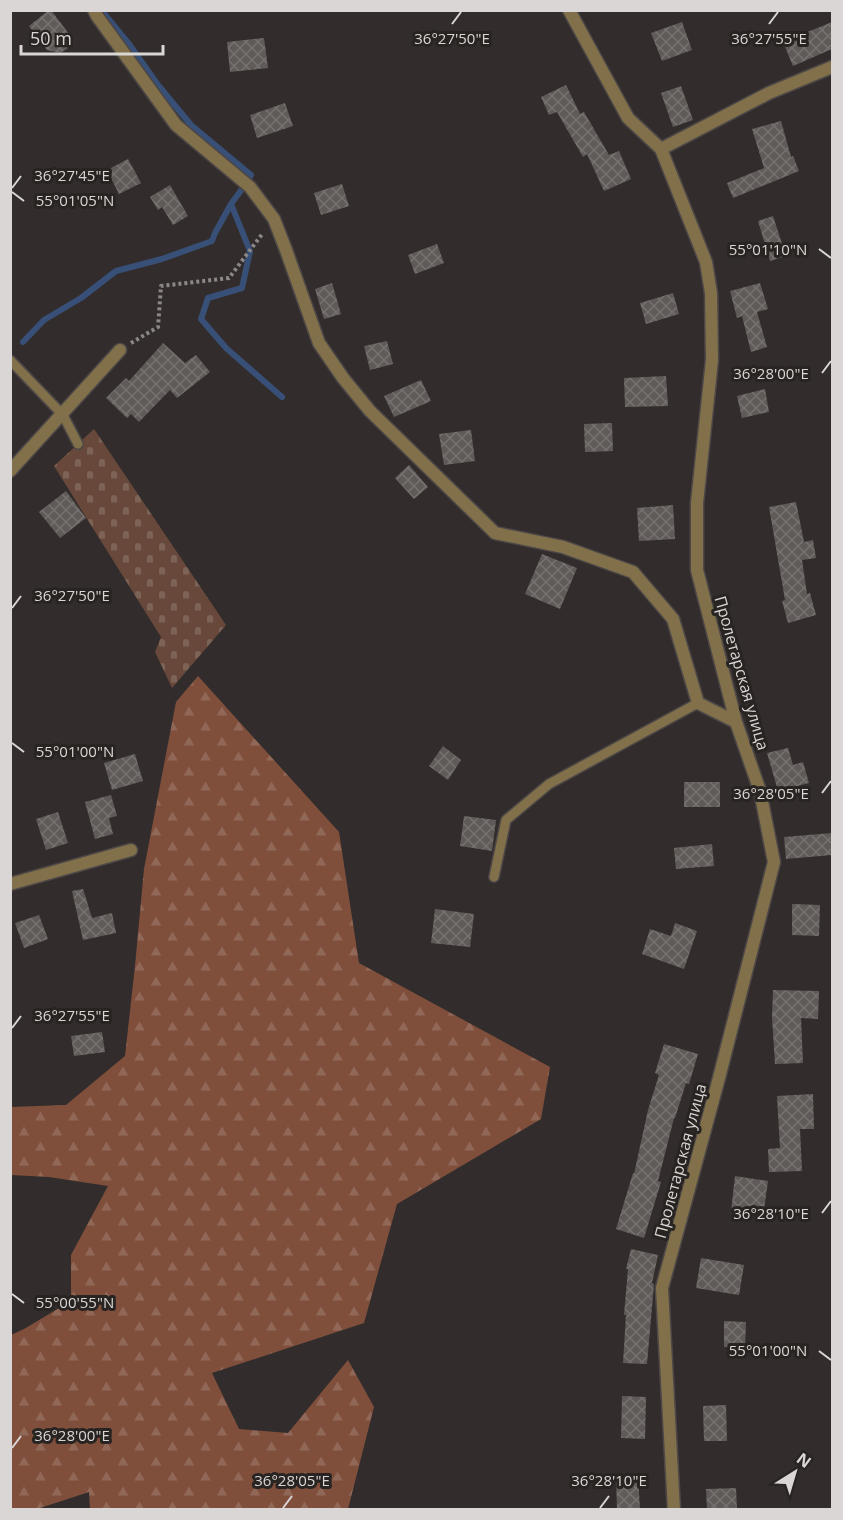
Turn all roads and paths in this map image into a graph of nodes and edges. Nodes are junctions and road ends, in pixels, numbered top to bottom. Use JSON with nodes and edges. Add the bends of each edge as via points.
{"nodes":[{"id":1,"x":94,"y":10,"type":"edge"},
{"id":2,"x":569,"y":10,"type":"edge"},
{"id":3,"x":832,"y":67,"type":"edge"},
{"id":4,"x":660,"y":149,"type":"junction"},
{"id":5,"x":274,"y":219,"type":"junction"},
{"id":6,"x":120,"y":350,"type":"joint"},
{"id":7,"x":10,"y":360,"type":"edge"},
{"id":8,"x":63,"y":415,"type":"junction"},
{"id":9,"x":78,"y":444,"type":"dead end"},
{"id":10,"x":10,"y":471,"type":"edge"},
{"id":11,"x":698,"y":703,"type":"junction"},
{"id":12,"x":736,"y":722,"type":"junction"},
{"id":13,"x":131,"y":850,"type":"dead end"},
{"id":14,"x":494,"y":877,"type":"dead end"},
{"id":15,"x":10,"y":884,"type":"edge"},
{"id":16,"x":674,"y":1509,"type":"edge"}],
"edges":[{"from":1,"to":5,"type":"street","via":[[176,125],[250,187]]},
{"from":2,"to":4,"type":"street","name":"Пролетарская улица","via":[[628,118]]},
{"from":3,"to":4,"type":"street","via":[[769,93]]},
{"from":4,"to":12,"type":"street","name":"Пролетарская улица","via":[[706,262],[711,293],[712,360],[697,503],[697,570]]},
{"from":5,"to":6,"type":"path","via":[[229,278],[161,286],[158,327]]},
{"from":5,"to":11,"type":"street","via":[[319,343],[370,411],[495,533],[563,547],[633,572],[673,619]]},
{"from":6,"to":8,"type":"street"},
{"from":7,"to":8,"type":"lane"},
{"from":8,"to":9,"type":"lane"},
{"from":8,"to":10,"type":"street"},
{"from":11,"to":12,"type":"street"},
{"from":11,"to":14,"type":"lane","via":[[549,784],[506,820]]},
{"from":12,"to":16,"type":"street","name":"Пролетарская улица","via":[[760,791],[774,862],[662,1288]]},
{"from":13,"to":15,"type":"street"}]}
